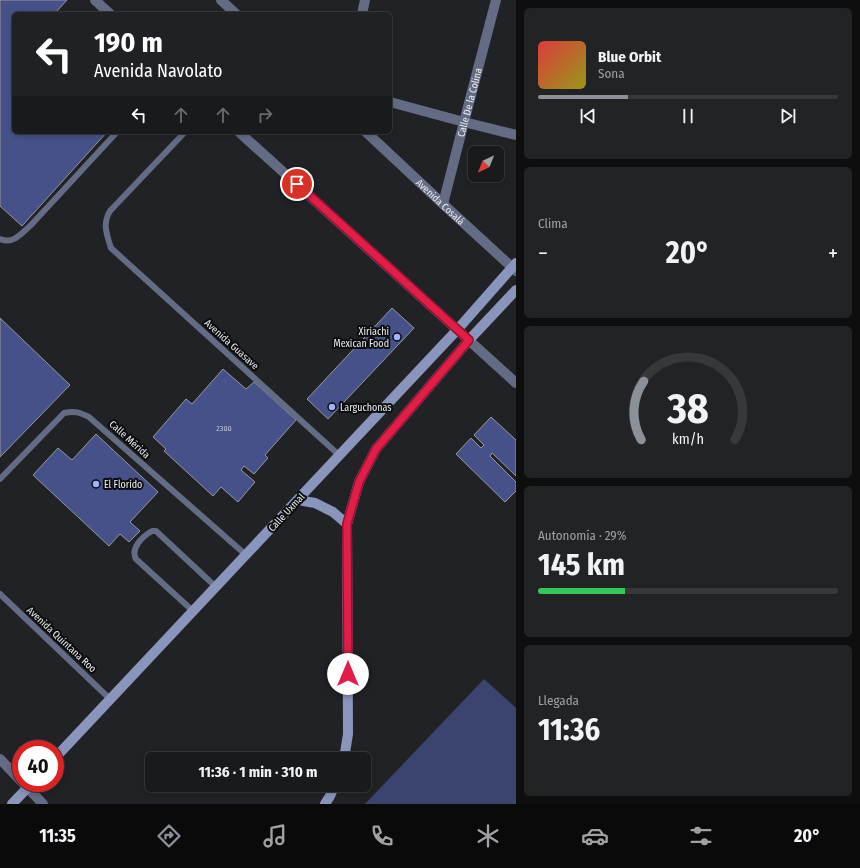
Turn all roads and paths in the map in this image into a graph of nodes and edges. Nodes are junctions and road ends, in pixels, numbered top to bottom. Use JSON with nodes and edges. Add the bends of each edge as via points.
{"nodes":[{"id":1,"x":95,"y":0,"type":"edge"},
{"id":2,"x":365,"y":0,"type":"edge"},
{"id":3,"x":496,"y":0,"type":"edge"},
{"id":4,"x":223,"y":1,"type":"edge"},
{"id":5,"x":108,"y":12,"type":"edge"},
{"id":6,"x":234,"y":12,"type":"edge"},
{"id":7,"x":362,"y":12,"type":"edge"},
{"id":8,"x":392,"y":103,"type":"edge"},
{"id":9,"x":464,"y":122,"type":"junction"},
{"id":10,"x":115,"y":134,"type":"edge"},
{"id":11,"x":183,"y":134,"type":"edge"},
{"id":12,"x":242,"y":134,"type":"edge"},
{"id":13,"x":368,"y":134,"type":"edge"},
{"id":14,"x":516,"y":135,"type":"edge"},
{"id":15,"x":443,"y":204,"type":"junction"},
{"id":16,"x":0,"y":238,"type":"edge"},
{"id":17,"x":515,"y":267,"type":"edge"},
{"id":18,"x":516,"y":290,"type":"edge"},
{"id":19,"x":457,"y":330,"type":"junction"},
{"id":20,"x":469,"y":340,"type":"junction"},
{"id":21,"x":516,"y":383,"type":"edge"},
{"id":22,"x":339,"y":455,"type":"junction"},
{"id":23,"x":0,"y":479,"type":"edge"},
{"id":24,"x":298,"y":500,"type":"junction"},
{"id":25,"x":347,"y":524,"type":"junction"},
{"id":26,"x":246,"y":555,"type":"junction"},
{"id":27,"x":216,"y":587,"type":"junction"},
{"id":28,"x":0,"y":594,"type":"edge"},
{"id":29,"x":193,"y":611,"type":"junction"},
{"id":30,"x":110,"y":699,"type":"junction"},
{"id":31,"x":64,"y":748,"type":"edge"},
{"id":32,"x":345,"y":752,"type":"edge"},
{"id":33,"x":0,"y":759,"type":"edge"},
{"id":34,"x":12,"y":771,"type":"edge"},
{"id":35,"x":20,"y":792,"type":"edge"},
{"id":36,"x":33,"y":792,"type":"edge"},
{"id":37,"x":332,"y":792,"type":"edge"},
{"id":38,"x":12,"y":804,"type":"edge"},
{"id":39,"x":43,"y":804,"type":"edge"},
{"id":40,"x":325,"y":804,"type":"edge"}],
"edges":[{"from":1,"to":5,"type":"street"},
{"from":2,"to":7,"type":"street"},
{"from":3,"to":9,"type":"street","name":"Calle De la Colina"},
{"from":4,"to":6,"type":"street"},
{"from":8,"to":9,"type":"street"},
{"from":9,"to":14,"type":"street"},
{"from":9,"to":15,"type":"street","name":"Calle De la Colina"},
{"from":10,"to":16,"type":"lane","via":[[26,229],[10,241]]},
{"from":11,"to":22,"type":"lane","name":"Avenida Guasave","via":[[110,211],[105,223],[111,248]]},
{"from":12,"to":19,"type":"street"},
{"from":13,"to":15,"type":"street","name":"Avenida Cosalá"},
{"from":15,"to":17,"type":"street","name":"Avenida Cosalá"},
{"from":17,"to":19,"type":"street","name":"Calle Uxmal"},
{"from":18,"to":20,"type":"street"},
{"from":19,"to":20,"type":"street"},
{"from":19,"to":22,"type":"street","name":"Calle Uxmal"},
{"from":20,"to":21,"type":"street"},
{"from":20,"to":25,"type":"street","via":[[376,449],[359,482]]},
{"from":22,"to":24,"type":"street","name":"Calle Uxmal"},
{"from":23,"to":26,"type":"lane","name":"Calle Mérida","via":[[64,413],[82,413],[89,416]]},
{"from":24,"to":25,"type":"street","via":[[315,503],[333,512]]},
{"from":24,"to":26,"type":"street","name":"Calle Uxmal"},
{"from":25,"to":32,"type":"street","via":[[348,734]]},
{"from":26,"to":27,"type":"street","name":"Calle Uxmal"},
{"from":27,"to":29,"type":"street","name":"Calle Uxmal"},
{"from":27,"to":29,"type":"lane","via":[[156,531],[152,531],[140,541],[134,553],[136,559]]},
{"from":28,"to":30,"type":"lane","name":"Avenida Quintana Roo"},
{"from":29,"to":30,"type":"street","name":"Calle Uxmal"},
{"from":30,"to":31,"type":"street","name":"Calle Uxmal"},
{"from":33,"to":34,"type":"street"},
{"from":35,"to":38,"type":"street"},
{"from":36,"to":39,"type":"street"},
{"from":37,"to":40,"type":"street"}]}
